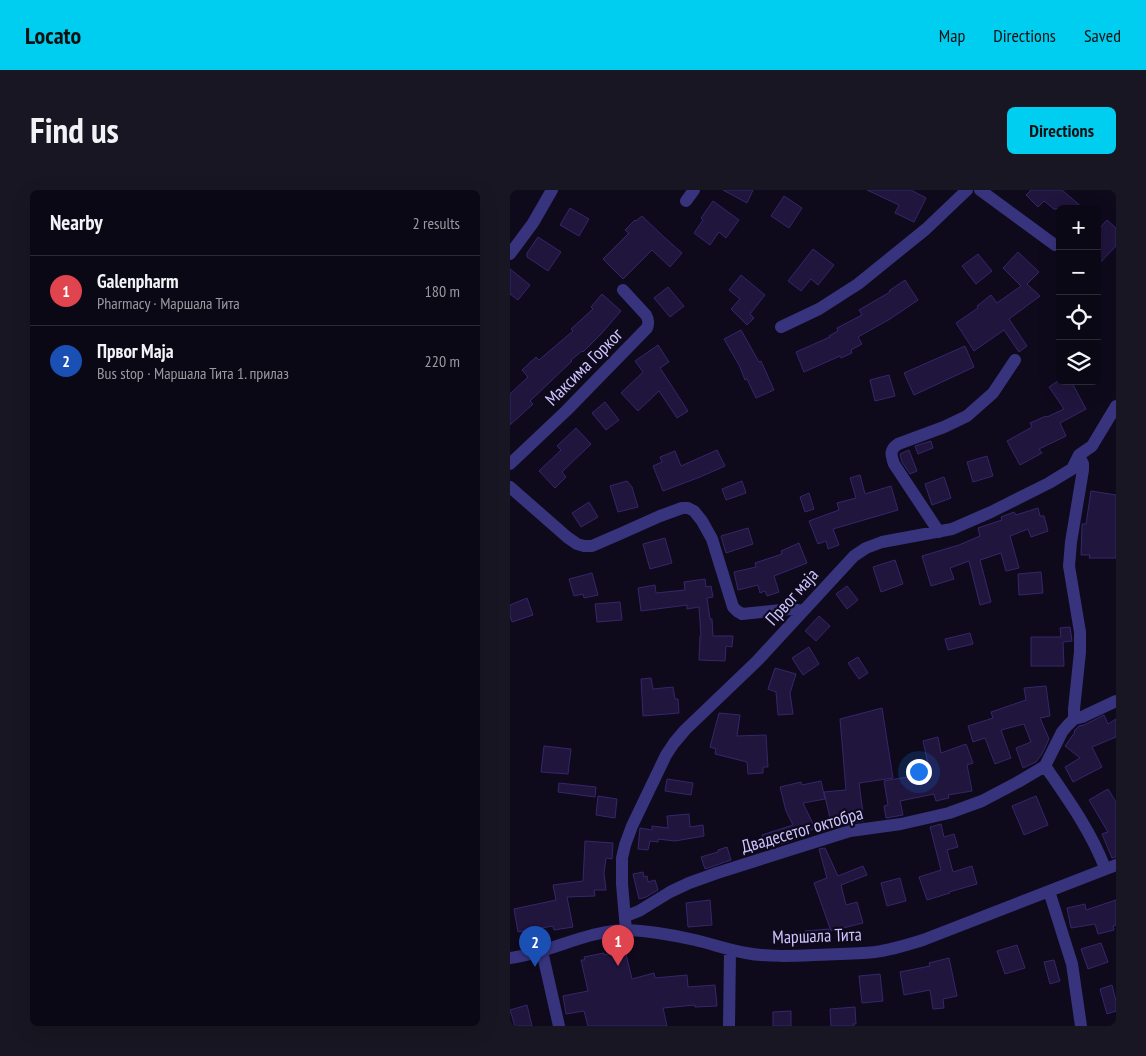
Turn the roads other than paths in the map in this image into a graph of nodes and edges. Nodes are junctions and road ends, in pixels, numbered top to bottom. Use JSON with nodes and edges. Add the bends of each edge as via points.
{"nodes":[{"id":1,"x":552,"y":190,"type":"edge"},
{"id":2,"x":694,"y":190,"type":"edge"},
{"id":3,"x":967,"y":190,"type":"edge"},
{"id":4,"x":980,"y":190,"type":"edge"},
{"id":5,"x":686,"y":201,"type":"dead end"},
{"id":6,"x":1055,"y":245,"type":"dead end"},
{"id":7,"x":510,"y":254,"type":"edge"},
{"id":8,"x":623,"y":290,"type":"dead end"},
{"id":9,"x":780,"y":327,"type":"dead end"},
{"id":10,"x":1015,"y":360,"type":"dead end"},
{"id":11,"x":1116,"y":406,"type":"edge"},
{"id":12,"x":1079,"y":455,"type":"junction"},
{"id":13,"x":510,"y":464,"type":"edge"},
{"id":14,"x":510,"y":487,"type":"edge"},
{"id":15,"x":938,"y":532,"type":"junction"},
{"id":16,"x":803,"y":611,"type":"junction"},
{"id":17,"x":1116,"y":701,"type":"edge"},
{"id":18,"x":1074,"y":719,"type":"junction"},
{"id":19,"x":1045,"y":766,"type":"junction"},
{"id":20,"x":1110,"y":866,"type":"edge"},
{"id":21,"x":1049,"y":891,"type":"junction"},
{"id":22,"x":626,"y":916,"type":"junction"},
{"id":23,"x":626,"y":930,"type":"junction"},
{"id":24,"x":730,"y":950,"type":"junction"},
{"id":25,"x":542,"y":951,"type":"junction"},
{"id":26,"x":510,"y":958,"type":"edge"},
{"id":27,"x":559,"y":1026,"type":"edge"},
{"id":28,"x":729,"y":1026,"type":"edge"},
{"id":29,"x":1081,"y":1026,"type":"edge"}],
"edges":[{"from":1,"to":7,"type":"street"},
{"from":2,"to":5,"type":"street"},
{"from":3,"to":9,"type":"street","via":[[926,229],[858,284],[819,309]]},
{"from":4,"to":6,"type":"street"},
{"from":8,"to":13,"type":"street","name":"Максима Горког","via":[[646,315],[647,328]]},
{"from":10,"to":15,"type":"street","via":[[993,393],[967,416],[898,444],[891,451],[894,464]]},
{"from":11,"to":12,"type":"street","name":"Првог маја","via":[[1092,446]]},
{"from":12,"to":15,"type":"street","name":"Првог маја","via":[[1072,470],[1049,483],[991,512]]},
{"from":12,"to":18,"type":"street","via":[[1083,470],[1069,566],[1080,632]]},
{"from":14,"to":16,"type":"street","via":[[567,537],[584,546],[598,544],[660,516],[688,508],[702,521],[712,539],[729,596],[737,611],[742,614],[790,609]]},
{"from":15,"to":16,"type":"street","name":"Првог маја","via":[[866,548],[854,556]]},
{"from":16,"to":22,"type":"street","name":"Првог маја","via":[[757,661],[685,730],[666,755],[625,845],[622,884]]},
{"from":17,"to":18,"type":"street"},
{"from":18,"to":19,"type":"street","via":[[1062,732]]},
{"from":19,"to":20,"type":"street"},
{"from":19,"to":22,"type":"street","name":"Двадесетог октобра","via":[[982,802],[901,824],[850,831],[717,873],[689,883]]},
{"from":20,"to":21,"type":"street","name":"Маршала Тита"},
{"from":21,"to":24,"type":"street","name":"Маршала Тита","via":[[897,948],[786,956]]},
{"from":21,"to":29,"type":"street","via":[[1072,964]]},
{"from":22,"to":23,"type":"street","name":"Првог маја"},
{"from":23,"to":24,"type":"street","name":"Маршала Тита","via":[[696,940]]},
{"from":23,"to":25,"type":"street","name":"Маршала Тита","via":[[593,935]]},
{"from":24,"to":28,"type":"street"},
{"from":25,"to":26,"type":"street","name":"Маршала Тита"},
{"from":25,"to":27,"type":"street"}]}
